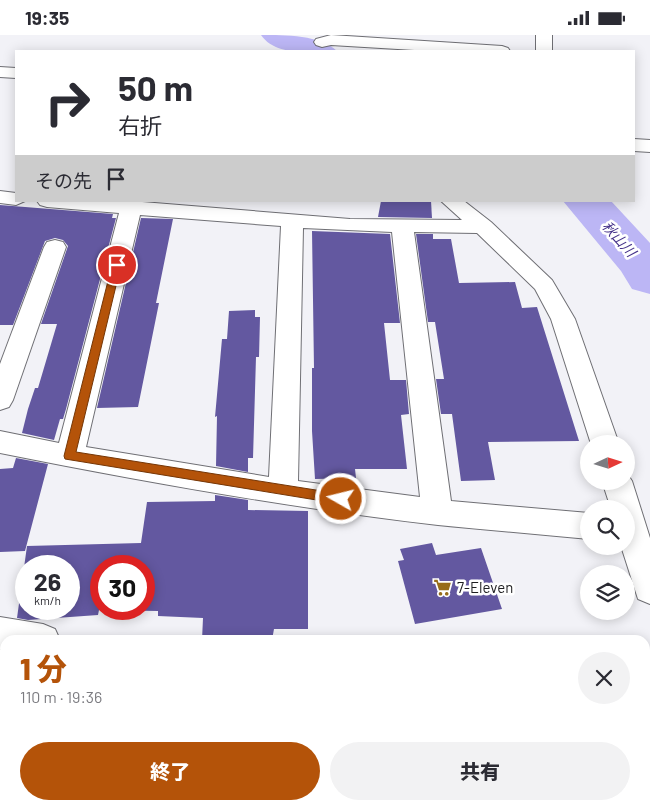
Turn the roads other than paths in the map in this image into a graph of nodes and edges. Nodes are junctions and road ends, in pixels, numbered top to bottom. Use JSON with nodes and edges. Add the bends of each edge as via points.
{"nodes":[{"id":1,"x":544,"y":35,"type":"edge"},
{"id":2,"x":344,"y":50,"type":"edge"},
{"id":3,"x":486,"y":50,"type":"edge"},
{"id":4,"x":544,"y":50,"type":"edge"},
{"id":5,"x":0,"y":71,"type":"edge"},
{"id":6,"x":15,"y":73,"type":"edge"},
{"id":7,"x":635,"y":145,"type":"edge"},
{"id":8,"x":650,"y":146,"type":"edge"},
{"id":9,"x":0,"y":197,"type":"edge"},
{"id":10,"x":15,"y":199,"type":"edge"},
{"id":11,"x":59,"y":202,"type":"edge"},
{"id":12,"x":452,"y":202,"type":"edge"},
{"id":13,"x":131,"y":208,"type":"junction"},
{"id":14,"x":292,"y":221,"type":"junction"},
{"id":15,"x":402,"y":227,"type":"junction"},
{"id":16,"x":483,"y":227,"type":"junction"},
{"id":17,"x":56,"y":247,"type":"dead end"},
{"id":18,"x":0,"y":400,"type":"edge"},
{"id":19,"x":602,"y":435,"type":"edge"},
{"id":20,"x":0,"y":442,"type":"edge"},
{"id":21,"x":70,"y":456,"type":"junction"},
{"id":22,"x":283,"y":491,"type":"junction"},
{"id":23,"x":437,"y":512,"type":"junction"},
{"id":24,"x":580,"y":524,"type":"edge"},
{"id":25,"x":635,"y":541,"type":"edge"},
{"id":26,"x":650,"y":589,"type":"edge"}],
"edges":[{"from":1,"to":4,"type":"street"},
{"from":2,"to":3,"type":"street","via":[[316,39]]},
{"from":5,"to":6,"type":"street"},
{"from":7,"to":8,"type":"street"},
{"from":9,"to":10,"type":"street"},
{"from":11,"to":13,"type":"street"},
{"from":12,"to":16,"type":"street"},
{"from":13,"to":14,"type":"street"},
{"from":13,"to":21,"type":"street"},
{"from":14,"to":15,"type":"street"},
{"from":14,"to":22,"type":"street"},
{"from":15,"to":16,"type":"street"},
{"from":15,"to":23,"type":"street"},
{"from":16,"to":19,"type":"street","via":[[544,285],[563,319]]},
{"from":17,"to":18,"type":"street"},
{"from":20,"to":21,"type":"street"},
{"from":21,"to":22,"type":"street"},
{"from":22,"to":23,"type":"street"},
{"from":23,"to":24,"type":"street"},
{"from":25,"to":26,"type":"street"}]}
